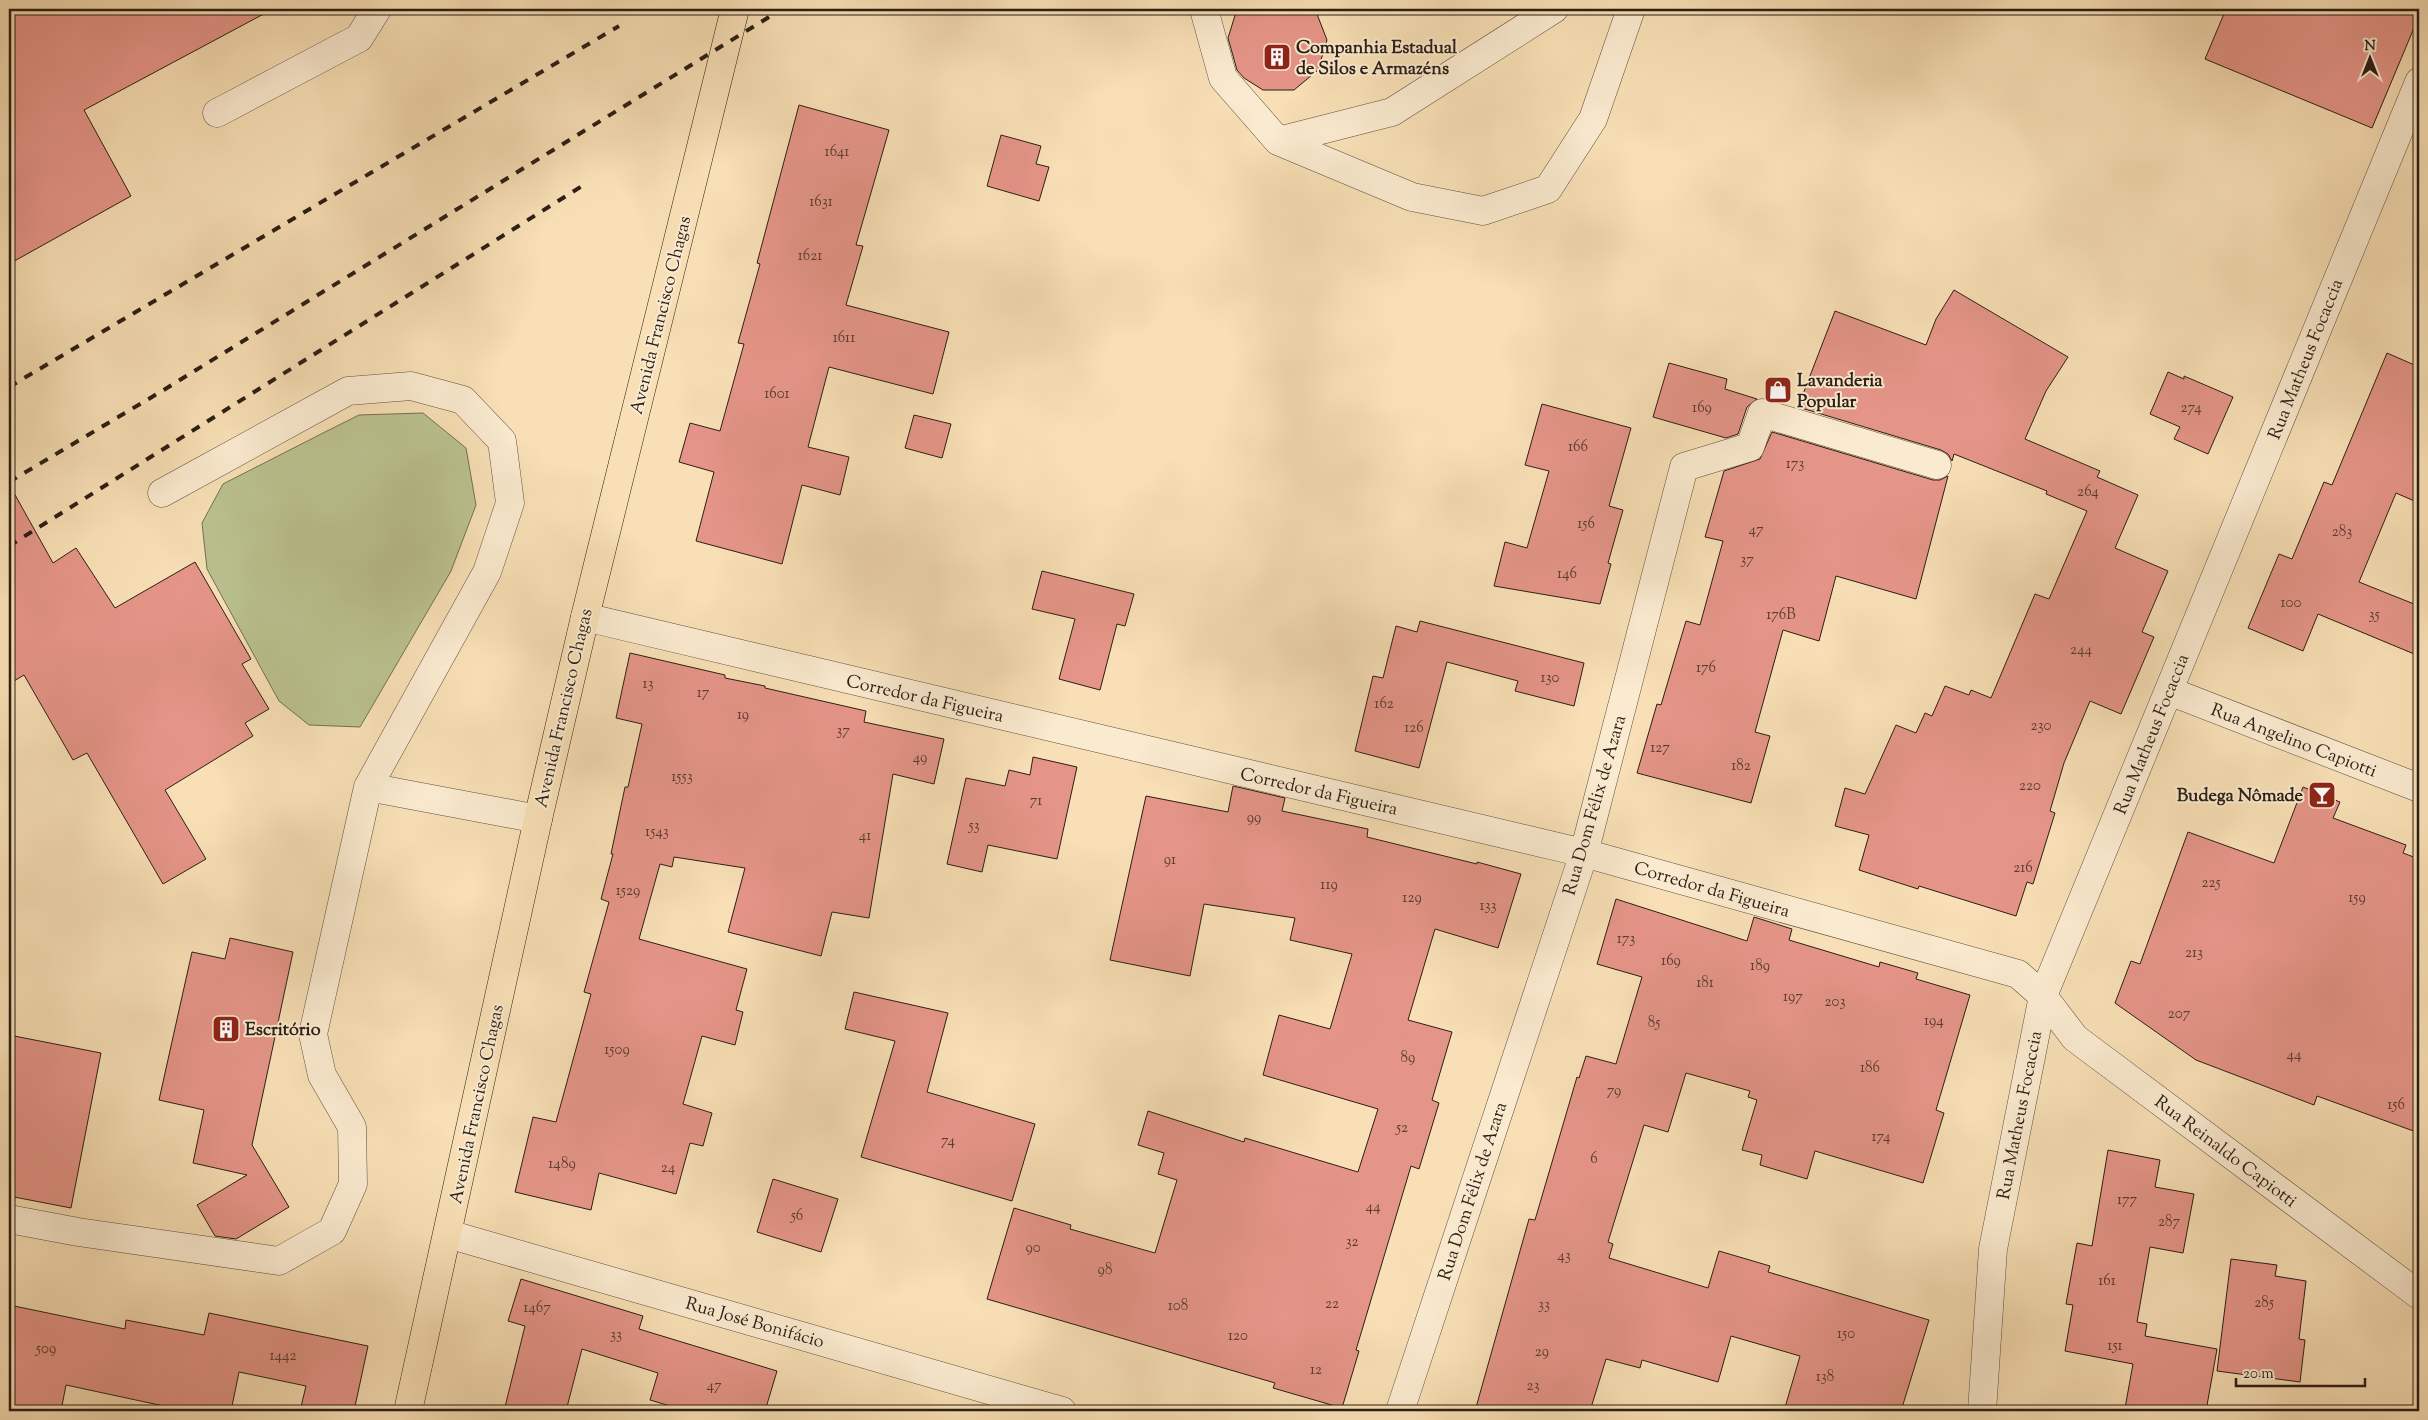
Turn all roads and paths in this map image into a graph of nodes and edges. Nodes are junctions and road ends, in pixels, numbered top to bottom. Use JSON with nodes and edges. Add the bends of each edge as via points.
{"nodes":[{"id":1,"x":377,"y":9,"type":"edge"},
{"id":2,"x":1206,"y":9,"type":"edge"},
{"id":3,"x":1554,"y":9,"type":"edge"},
{"id":4,"x":1631,"y":9,"type":"edge"},
{"id":5,"x":736,"y":10,"type":"edge"},
{"id":6,"x":2419,"y":82,"type":"edge"},
{"id":7,"x":217,"y":113,"type":"dead end"},
{"id":8,"x":1278,"y":141,"type":"junction"},
{"id":9,"x":1937,"y":465,"type":"dead end"},
{"id":10,"x":162,"y":493,"type":"dead end"},
{"id":11,"x":584,"y":617,"type":"junction"},
{"id":12,"x":2169,"y":691,"type":"junction"},
{"id":13,"x":368,"y":787,"type":"junction"},
{"id":14,"x":2419,"y":788,"type":"edge"},
{"id":15,"x":538,"y":819,"type":"junction"},
{"id":16,"x":1584,"y":853,"type":"junction"},
{"id":17,"x":2043,"y":996,"type":"junction"},
{"id":18,"x":9,"y":1220,"type":"edge"},
{"id":19,"x":448,"y":1234,"type":"junction"},
{"id":20,"x":2419,"y":1295,"type":"edge"},
{"id":21,"x":408,"y":1411,"type":"edge"},
{"id":22,"x":1062,"y":1411,"type":"edge"},
{"id":23,"x":1400,"y":1411,"type":"edge"},
{"id":24,"x":1982,"y":1411,"type":"edge"}],
"edges":[{"from":1,"to":7,"type":"street","via":[[360,38]]},
{"from":2,"to":8,"type":"street","via":[[1222,78]]},
{"from":3,"to":8,"type":"street","via":[[1392,112]]},
{"from":4,"to":8,"type":"street","via":[[1594,119],[1548,189],[1483,211],[1412,197]]},
{"from":5,"to":11,"type":"main road","name":"Avenida Francisco Chagas"},
{"from":6,"to":12,"type":"street","name":"Rua Matheus Focaccia"},
{"from":9,"to":16,"type":"street","name":"Rua Dom Félix de Azara","via":[[1762,413],[1750,447],[1684,467]]},
{"from":10,"to":13,"type":"street","via":[[348,391],[411,386],[463,400],[502,441],[510,503],[487,572]]},
{"from":11,"to":15,"type":"main road","name":"Avenida Francisco Chagas"},
{"from":11,"to":16,"type":"street","name":"Corredor da Figueira"},
{"from":12,"to":14,"type":"street","name":"Rua Angelino Capiotti"},
{"from":12,"to":17,"type":"street","name":"Rua Matheus Focaccia"},
{"from":13,"to":15,"type":"street"},
{"from":13,"to":18,"type":"street","via":[[313,1034],[322,1076],[352,1128],[353,1184],[332,1231],[279,1261]]},
{"from":15,"to":19,"type":"main road","name":"Avenida Francisco Chagas"},
{"from":16,"to":17,"type":"street","name":"Corredor da Figueira","via":[[2018,974]]},
{"from":16,"to":23,"type":"street","name":"Rua Dom Félix de Azara"},
{"from":17,"to":20,"type":"street","name":"Rua Reinaldo Capiotti","via":[[2075,1038]]},
{"from":17,"to":24,"type":"street","name":"Rua Matheus Focaccia","via":[[1993,1249]]},
{"from":19,"to":21,"type":"main road","name":"Avenida Francisco Chagas"},
{"from":19,"to":22,"type":"street","name":"Rua José Bonifácio"}]}
